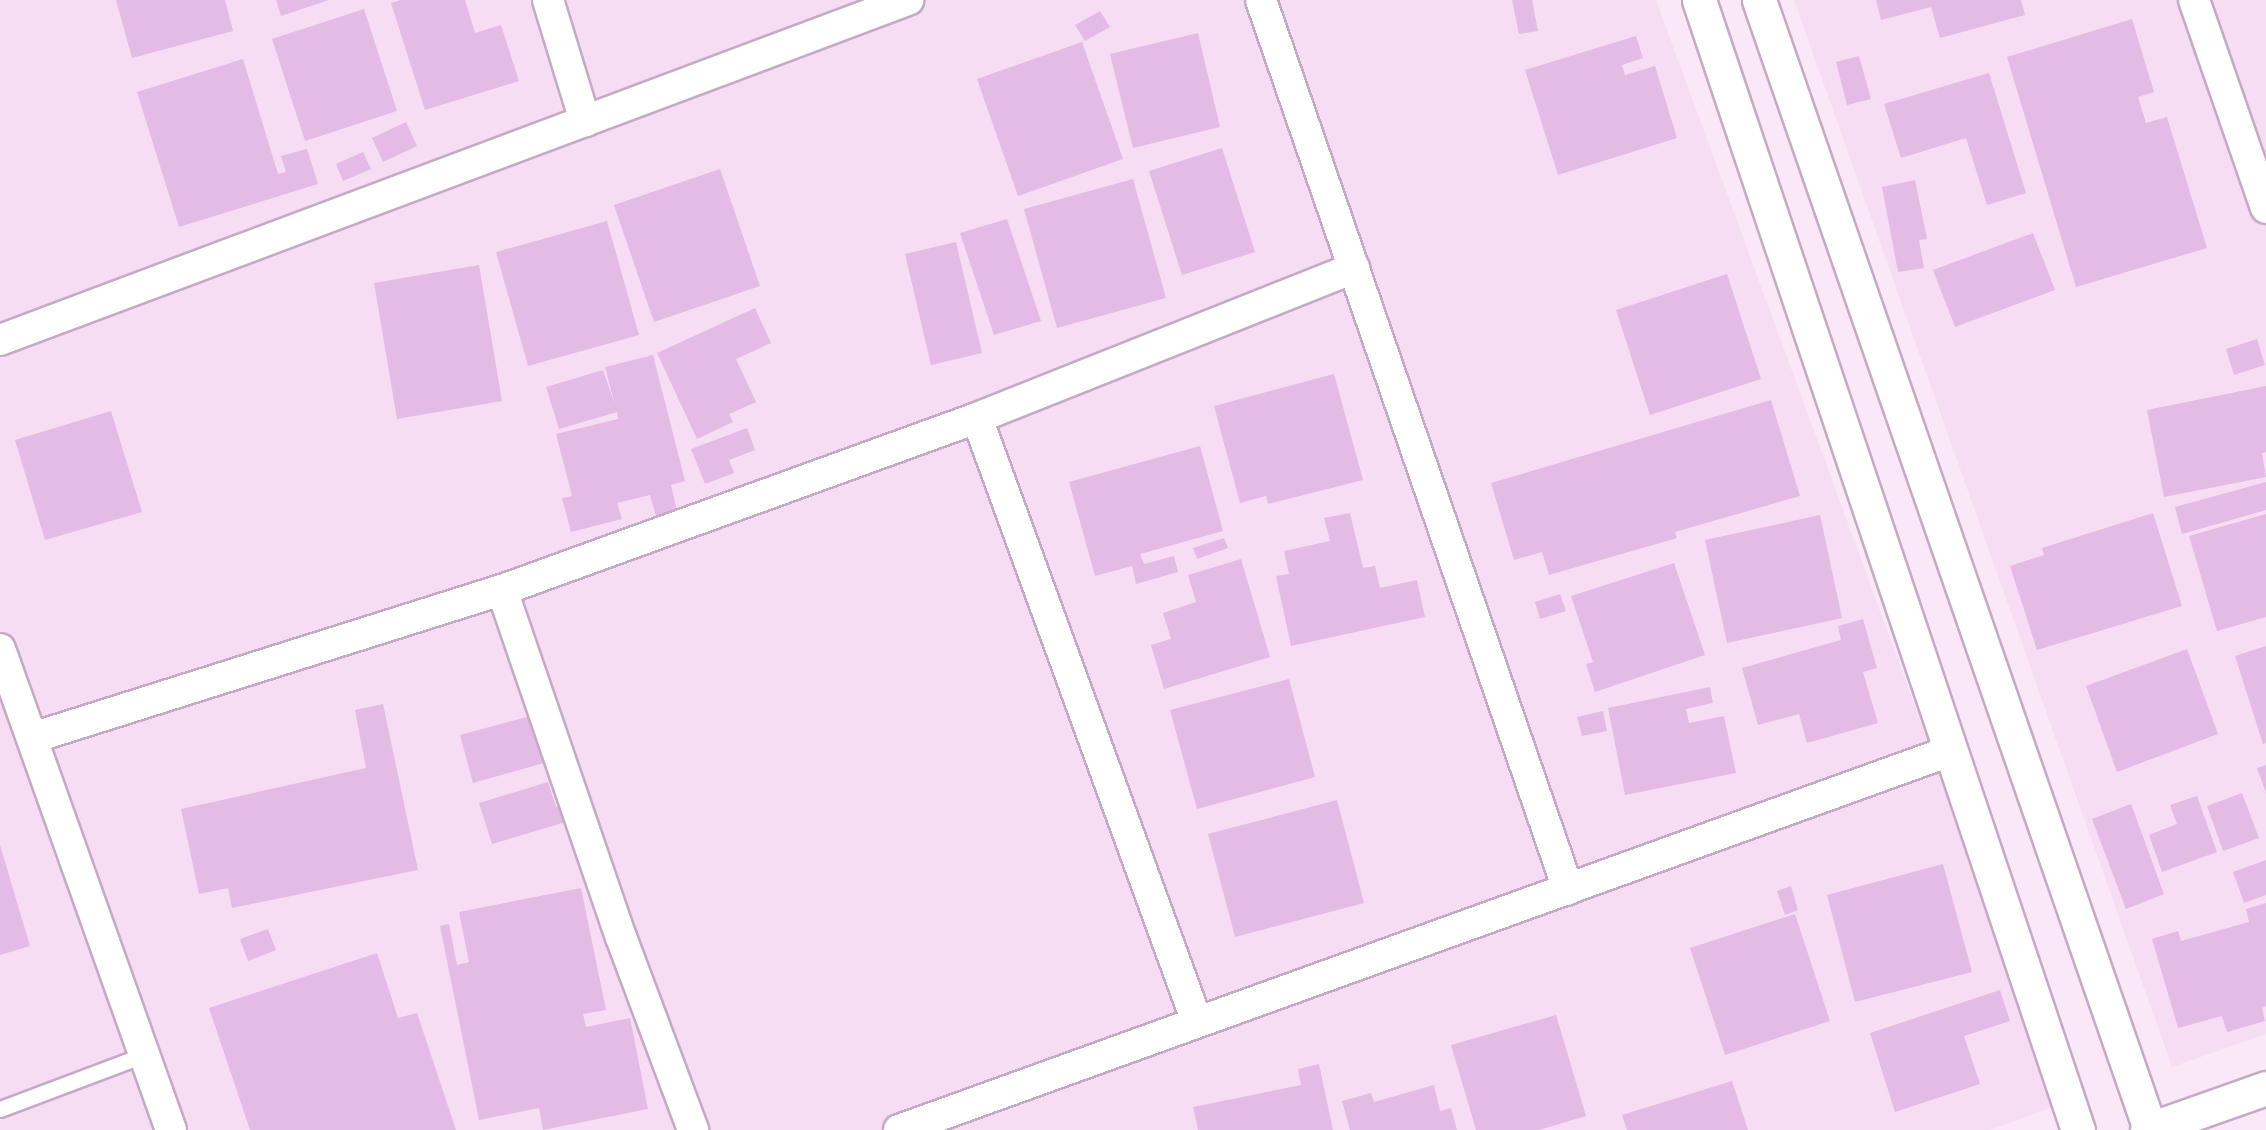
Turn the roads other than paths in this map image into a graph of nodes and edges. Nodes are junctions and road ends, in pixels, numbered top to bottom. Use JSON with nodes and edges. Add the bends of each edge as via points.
{"nodes":[{"id":1,"x":548,"y":0,"type":"edge"},
{"id":2,"x":908,"y":0,"type":"edge"},
{"id":3,"x":1261,"y":0,"type":"edge"},
{"id":4,"x":1699,"y":0,"type":"edge"},
{"id":5,"x":1759,"y":0,"type":"edge"},
{"id":6,"x":2194,"y":0,"type":"edge"},
{"id":7,"x":585,"y":121,"type":"junction"},
{"id":8,"x":2266,"y":208,"type":"edge"},
{"id":9,"x":1354,"y":268,"type":"junction"},
{"id":10,"x":0,"y":340,"type":"edge"},
{"id":11,"x":977,"y":418,"type":"junction"},
{"id":12,"x":502,"y":590,"type":"junction"},
{"id":13,"x":0,"y":649,"type":"edge"},
{"id":14,"x":32,"y":738,"type":"junction"},
{"id":15,"x":1950,"y":751,"type":"junction"},
{"id":16,"x":1568,"y":889,"type":"junction"},
{"id":17,"x":1197,"y":1022,"type":"junction"},
{"id":18,"x":144,"y":1054,"type":"junction"},
{"id":19,"x":2266,"y":1088,"type":"edge"},
{"id":20,"x":0,"y":1109,"type":"edge"},
{"id":21,"x":2148,"y":1129,"type":"edge"},
{"id":22,"x":171,"y":1130,"type":"edge"},
{"id":23,"x":693,"y":1130,"type":"edge"},
{"id":24,"x":899,"y":1130,"type":"edge"},
{"id":25,"x":2078,"y":1130,"type":"edge"}],
"edges":[{"from":1,"to":7,"type":"street"},
{"from":2,"to":7,"type":"street"},
{"from":3,"to":9,"type":"street"},
{"from":4,"to":15,"type":"street"},
{"from":5,"to":21,"type":"street"},
{"from":6,"to":8,"type":"street"},
{"from":7,"to":10,"type":"street"},
{"from":9,"to":11,"type":"street"},
{"from":9,"to":16,"type":"street"},
{"from":11,"to":12,"type":"street"},
{"from":11,"to":17,"type":"street"},
{"from":12,"to":14,"type":"street"},
{"from":12,"to":23,"type":"street","via":[[621,937]]},
{"from":13,"to":14,"type":"street"},
{"from":14,"to":18,"type":"street"},
{"from":15,"to":16,"type":"street"},
{"from":15,"to":25,"type":"street"},
{"from":16,"to":17,"type":"street"},
{"from":17,"to":24,"type":"street"},
{"from":18,"to":20,"type":"lane"},
{"from":18,"to":22,"type":"street"},
{"from":19,"to":21,"type":"street"}]}
